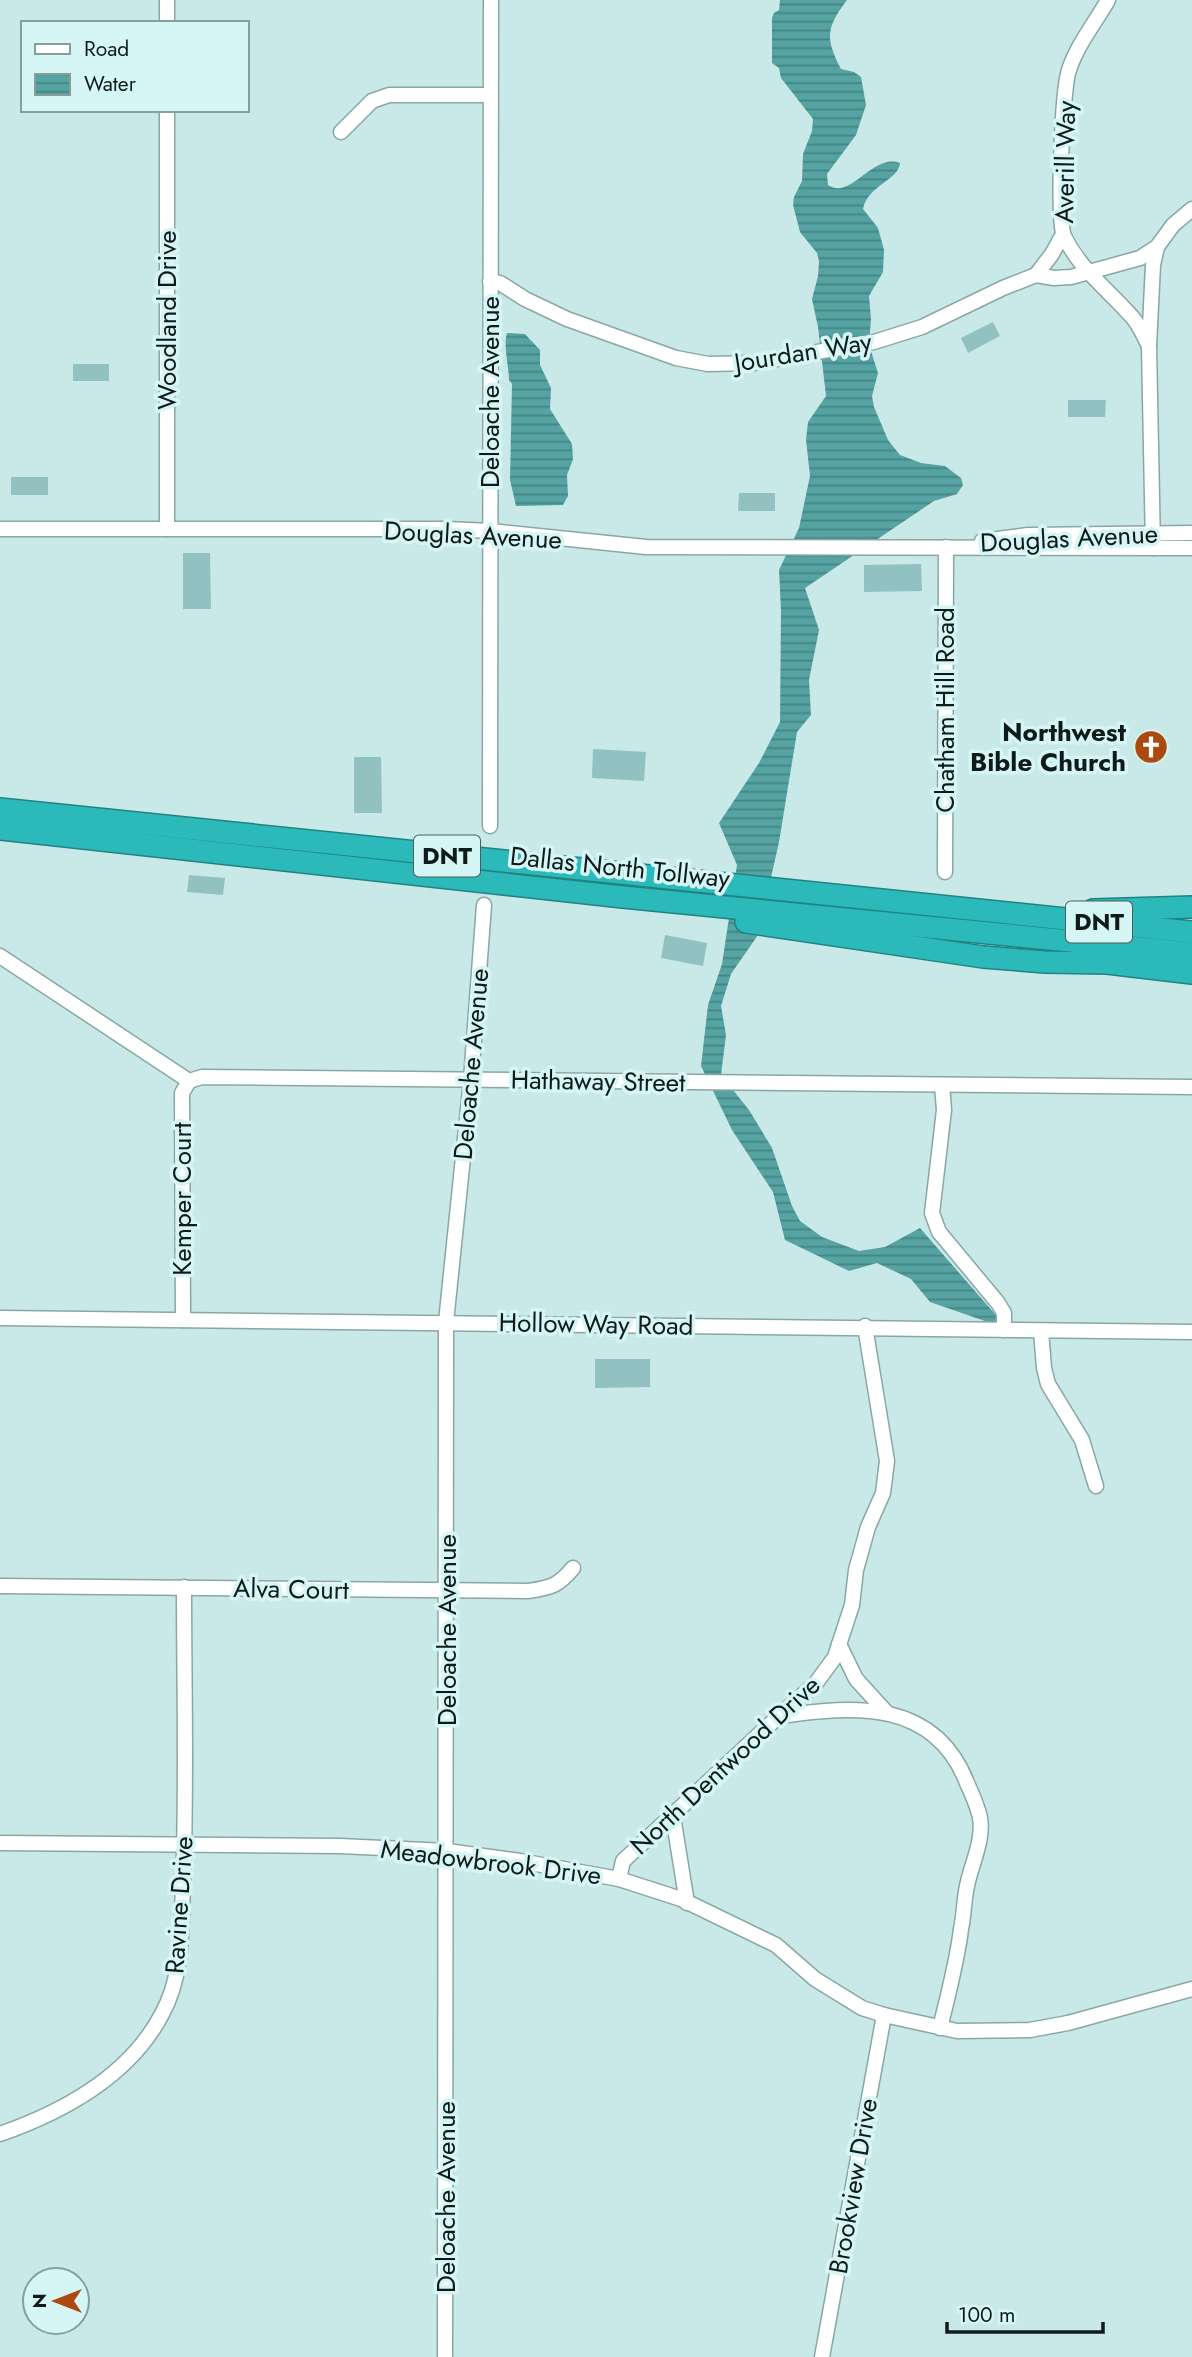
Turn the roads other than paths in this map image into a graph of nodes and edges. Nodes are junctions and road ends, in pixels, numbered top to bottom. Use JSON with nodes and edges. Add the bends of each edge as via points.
{"nodes":[{"id":1,"x":167,"y":0,"type":"edge"},
{"id":2,"x":491,"y":0,"type":"edge"},
{"id":3,"x":1108,"y":0,"type":"edge"},
{"id":4,"x":167,"y":21,"type":"edge"},
{"id":5,"x":490,"y":95,"type":"junction"},
{"id":6,"x":167,"y":112,"type":"edge"},
{"id":7,"x":341,"y":132,"type":"dead end"},
{"id":8,"x":1192,"y":209,"type":"edge"},
{"id":9,"x":1063,"y":234,"type":"junction"},
{"id":10,"x":1157,"y":247,"type":"junction"},
{"id":11,"x":1087,"y":272,"type":"junction"},
{"id":12,"x":1036,"y":275,"type":"junction"},
{"id":13,"x":489,"y":281,"type":"junction"},
{"id":14,"x":1149,"y":346,"type":"junction"},
{"id":15,"x":0,"y":529,"type":"edge"},
{"id":16,"x":167,"y":529,"type":"junction"},
{"id":17,"x":491,"y":531,"type":"junction"},
{"id":18,"x":1192,"y":533,"type":"edge"},
{"id":19,"x":1152,"y":540,"type":"junction"},
{"id":20,"x":946,"y":547,"type":"junction"},
{"id":21,"x":1192,"y":548,"type":"edge"},
{"id":22,"x":0,"y":809,"type":"edge"},
{"id":23,"x":489,"y":826,"type":"dead end"},
{"id":24,"x":0,"y":829,"type":"edge"},
{"id":25,"x":945,"y":872,"type":"dead end"},
{"id":26,"x":622,"y":897,"type":"junction"},
{"id":27,"x":484,"y":905,"type":"dead end"},
{"id":28,"x":1192,"y":907,"type":"edge"},
{"id":29,"x":1007,"y":912,"type":"junction"},
{"id":30,"x":1192,"y":932,"type":"edge"},
{"id":31,"x":1192,"y":953,"type":"edge"},
{"id":32,"x":0,"y":956,"type":"edge"},
{"id":33,"x":1192,"y":973,"type":"edge"},
{"id":34,"x":471,"y":1080,"type":"junction"},
{"id":35,"x":189,"y":1081,"type":"junction"},
{"id":36,"x":942,"y":1085,"type":"junction"},
{"id":37,"x":1192,"y":1087,"type":"edge"},
{"id":38,"x":0,"y":1318,"type":"edge"},
{"id":39,"x":183,"y":1320,"type":"junction"},
{"id":40,"x":446,"y":1322,"type":"junction"},
{"id":41,"x":865,"y":1326,"type":"junction"},
{"id":42,"x":1004,"y":1330,"type":"junction"},
{"id":43,"x":1041,"y":1331,"type":"junction"},
{"id":44,"x":1192,"y":1332,"type":"edge"},
{"id":45,"x":1096,"y":1486,"type":"dead end"},
{"id":46,"x":573,"y":1568,"type":"dead end"},
{"id":47,"x":0,"y":1586,"type":"edge"},
{"id":48,"x":184,"y":1587,"type":"junction"},
{"id":49,"x":447,"y":1591,"type":"junction"},
{"id":50,"x":839,"y":1644,"type":"junction"},
{"id":51,"x":887,"y":1713,"type":"junction"},
{"id":52,"x":780,"y":1716,"type":"junction"},
{"id":53,"x":673,"y":1815,"type":"junction"},
{"id":54,"x":0,"y":1843,"type":"edge"},
{"id":55,"x":184,"y":1843,"type":"junction"},
{"id":56,"x":447,"y":1851,"type":"junction"},
{"id":57,"x":619,"y":1878,"type":"junction"},
{"id":58,"x":687,"y":1903,"type":"junction"},
{"id":59,"x":1192,"y":1989,"type":"edge"},
{"id":60,"x":884,"y":2015,"type":"junction"},
{"id":61,"x":940,"y":2028,"type":"junction"},
{"id":62,"x":0,"y":2134,"type":"edge"},
{"id":63,"x":445,"y":2357,"type":"edge"},
{"id":64,"x":822,"y":2357,"type":"edge"}],
"edges":[{"from":1,"to":4,"type":"street"},
{"from":2,"to":5,"type":"street","name":"Deloache Avenue"},
{"from":3,"to":9,"type":"street","name":"Averill Way","via":[[1068,73]]},
{"from":5,"to":7,"type":"street","via":[[389,95],[372,101]]},
{"from":5,"to":13,"type":"street","name":"Deloache Avenue"},
{"from":6,"to":16,"type":"street","name":"Woodland Drive"},
{"from":8,"to":10,"type":"street","name":"Jourdan Way"},
{"from":9,"to":11,"type":"street","name":"Averill Way"},
{"from":9,"to":12,"type":"street"},
{"from":10,"to":11,"type":"street","name":"Jourdan Way","via":[[1140,258]]},
{"from":10,"to":14,"type":"street","name":"Averill Way"},
{"from":11,"to":12,"type":"street","name":"Jourdan Way","via":[[1071,277]]},
{"from":11,"to":14,"type":"street","name":"Averill Way","via":[[1135,320]]},
{"from":12,"to":13,"type":"street","name":"Jourdan Way","via":[[922,327],[874,342],[754,363],[708,364],[690,362],[567,318]]},
{"from":13,"to":17,"type":"street","name":"Deloache Avenue"},
{"from":14,"to":19,"type":"street","name":"Averill Way"},
{"from":15,"to":16,"type":"street","name":"Douglas Avenue"},
{"from":16,"to":17,"type":"street","name":"Douglas Avenue"},
{"from":17,"to":20,"type":"street","name":"Douglas Avenue","via":[[646,547]]},
{"from":17,"to":23,"type":"street","name":"Deloache Avenue"},
{"from":18,"to":19,"type":"street","name":"Douglas Avenue"},
{"from":19,"to":20,"type":"street","name":"Douglas Avenue"},
{"from":19,"to":21,"type":"street","name":"Douglas Avenue"},
{"from":20,"to":25,"type":"street","name":"Chatham Hill Road"},
{"from":22,"to":29,"type":"highway","name":"Dallas North Tollway","number":"DNT"},
{"from":24,"to":26,"type":"highway","name":"Dallas North Tollway","number":"DNT"},
{"from":26,"to":31,"type":"highway","name":"Dallas North Tollway","number":"DNT"},
{"from":26,"to":33,"type":"highway","via":[[754,923],[961,954]]},
{"from":27,"to":34,"type":"street","name":"Deloache Avenue"},
{"from":28,"to":29,"type":"highway"},
{"from":29,"to":30,"type":"highway","name":"Dallas North Tollway","number":"DNT"},
{"from":32,"to":35,"type":"street"},
{"from":34,"to":35,"type":"street","name":"Hathaway Street","via":[[202,1077]]},
{"from":34,"to":36,"type":"street","name":"Hathaway Street"},
{"from":34,"to":40,"type":"street","name":"Deloache Avenue"},
{"from":35,"to":39,"type":"street","name":"Kemper Court","via":[[181,1093]]},
{"from":36,"to":37,"type":"street","name":"Hathaway Street"},
{"from":36,"to":42,"type":"street","via":[[944,1110],[932,1213],[939,1232],[998,1303],[1004,1313]]},
{"from":38,"to":39,"type":"street","name":"Hollow Way Road"},
{"from":39,"to":40,"type":"street","name":"Hollow Way Road"},
{"from":40,"to":41,"type":"street","name":"Hollow Way Road"},
{"from":40,"to":49,"type":"street","name":"Deloache Avenue"},
{"from":41,"to":42,"type":"street","name":"Hollow Way Road"},
{"from":41,"to":50,"type":"street","name":"North Dentwood Drive","via":[[887,1461],[883,1493],[867,1527],[852,1605]]},
{"from":42,"to":43,"type":"street","name":"Hollow Way Road"},
{"from":43,"to":44,"type":"street","name":"Hollow Way Road"},
{"from":43,"to":45,"type":"street","via":[[1048,1384],[1082,1440]]},
{"from":46,"to":49,"type":"street","name":"Alva Court","via":[[561,1583],[548,1588]]},
{"from":47,"to":48,"type":"street","name":"Alva Court"},
{"from":48,"to":49,"type":"street","name":"Alva Court"},
{"from":48,"to":55,"type":"street","name":"Ravine Drive"},
{"from":49,"to":56,"type":"street","name":"Deloache Avenue"},
{"from":50,"to":51,"type":"street","via":[[856,1679]]},
{"from":50,"to":52,"type":"street","name":"North Dentwood Drive","via":[[816,1683]]},
{"from":51,"to":52,"type":"street","via":[[838,1709]]},
{"from":51,"to":61,"type":"street","via":[[912,1720],[959,1762],[980,1819],[953,1979]]},
{"from":52,"to":53,"type":"street","name":"North Dentwood Drive"},
{"from":53,"to":57,"type":"street","name":"North Dentwood Drive","via":[[623,1860]]},
{"from":53,"to":58,"type":"street"},
{"from":54,"to":55,"type":"street","name":"Meadowbrook Drive"},
{"from":55,"to":56,"type":"street","name":"Meadowbrook Drive"},
{"from":55,"to":62,"type":"street","name":"Ravine Drive","via":[[177,1974],[156,2025],[104,2081],[26,2125]]},
{"from":56,"to":57,"type":"street","name":"Meadowbrook Drive"},
{"from":56,"to":63,"type":"street","name":"Deloache Avenue"},
{"from":57,"to":58,"type":"street","name":"Meadowbrook Drive"},
{"from":58,"to":60,"type":"street","name":"Meadowbrook Drive","via":[[776,1945],[815,1979],[862,2008]]},
{"from":59,"to":61,"type":"street","name":"Meadowbrook Drive","via":[[1030,2029]]},
{"from":60,"to":61,"type":"street","name":"Meadowbrook Drive"},
{"from":60,"to":64,"type":"street","name":"Brookview Drive"}]}
